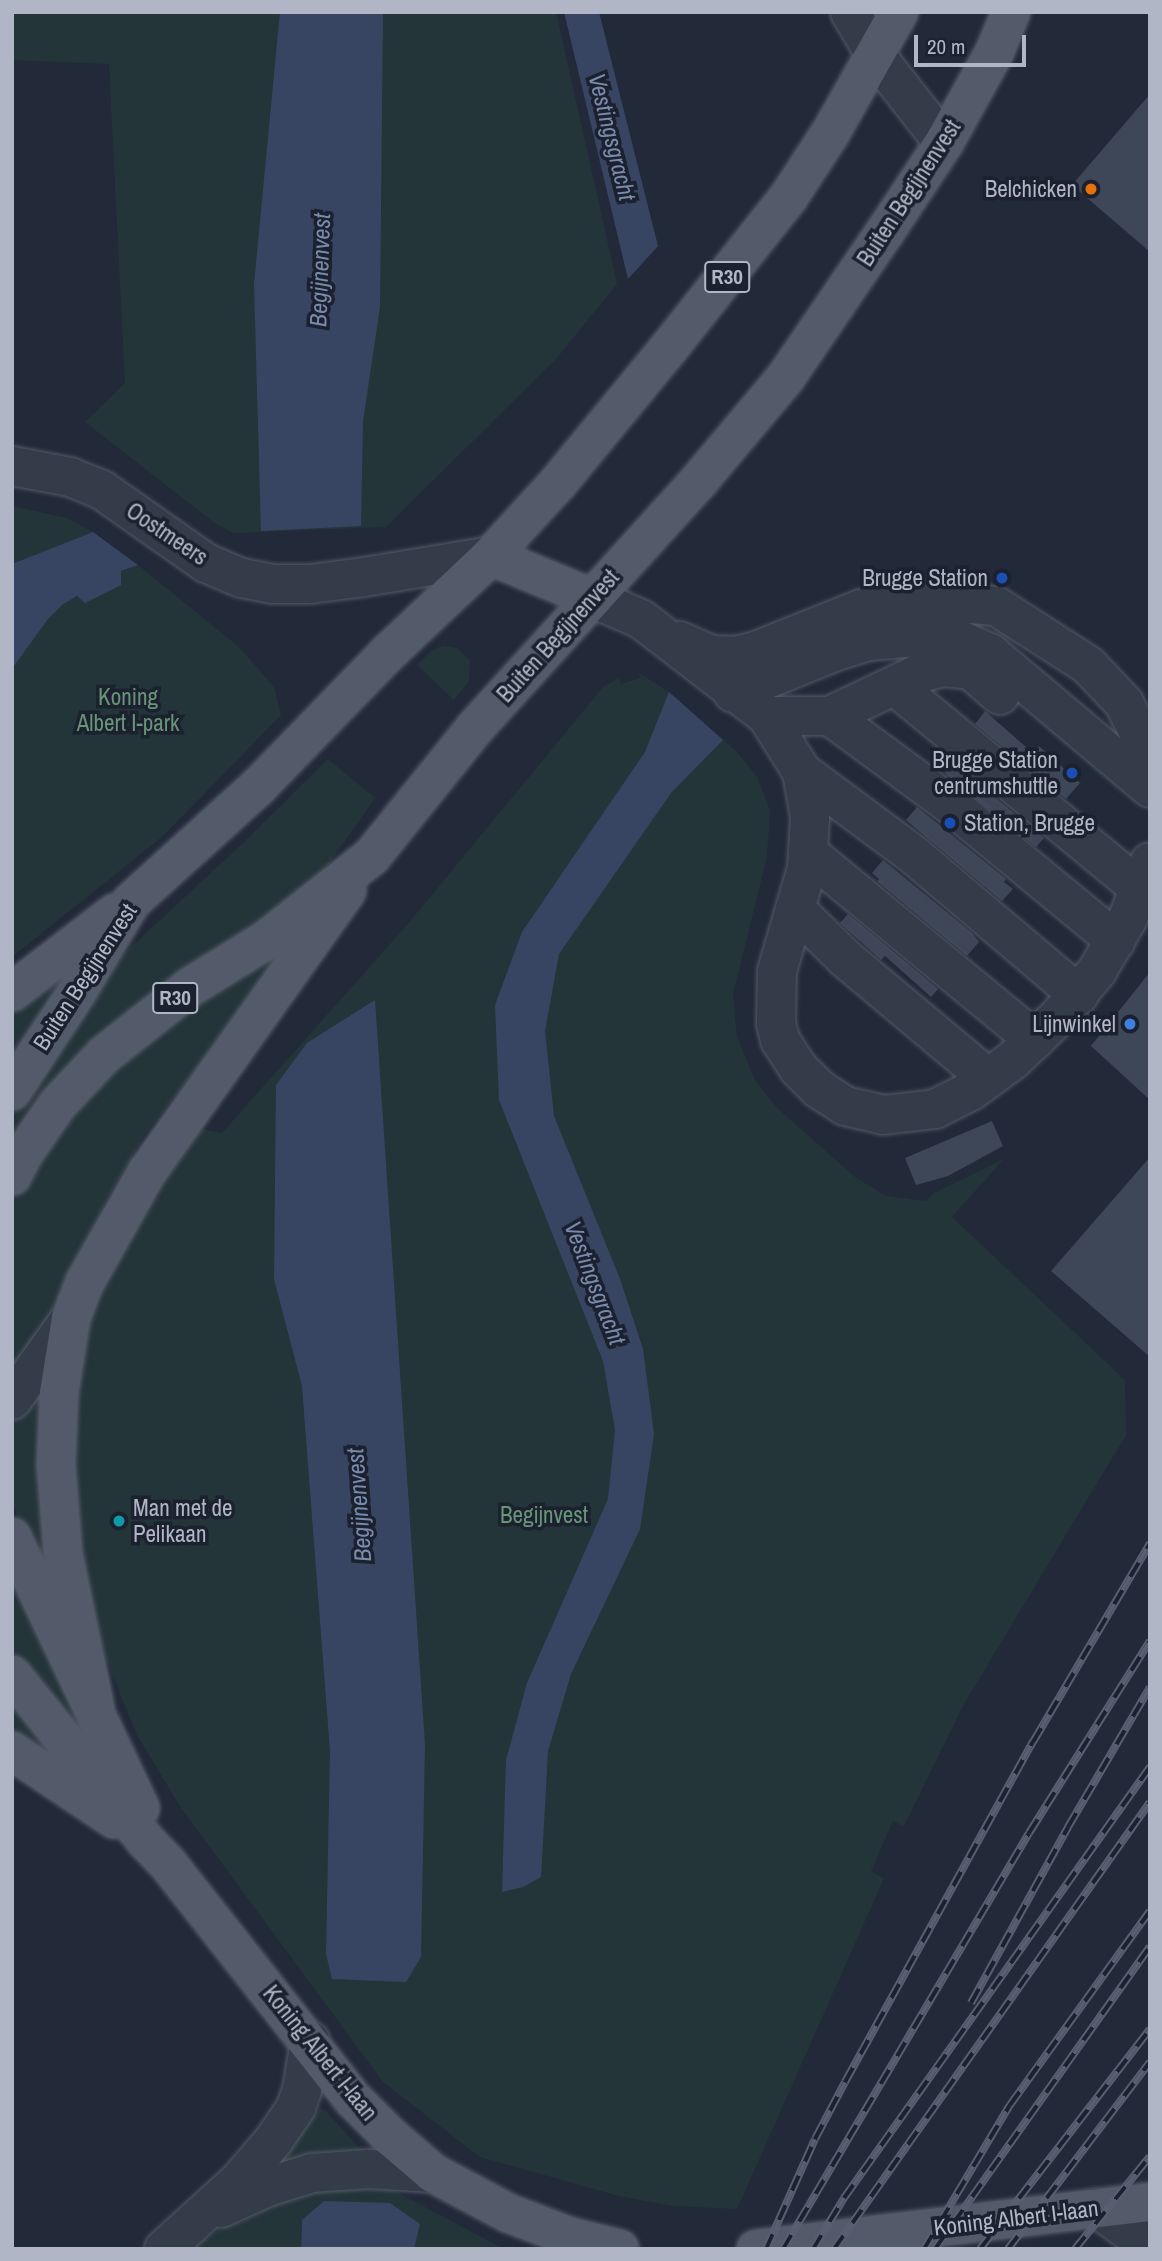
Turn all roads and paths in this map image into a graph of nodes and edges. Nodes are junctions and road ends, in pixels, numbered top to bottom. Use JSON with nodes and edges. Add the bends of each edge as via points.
{"nodes":[{"id":1,"x":850,"y":12,"type":"edge"},
{"id":2,"x":899,"y":12,"type":"edge"},
{"id":3,"x":1011,"y":12,"type":"edge"},
{"id":4,"x":876,"y":56,"type":"junction"},
{"id":5,"x":944,"y":144,"type":"junction"},
{"id":6,"x":12,"y":466,"type":"edge"},
{"id":7,"x":491,"y":556,"type":"junction"},
{"id":8,"x":592,"y":598,"type":"junction"},
{"id":9,"x":655,"y":632,"type":"junction"},
{"id":10,"x":895,"y":686,"type":"junction"},
{"id":11,"x":733,"y":693,"type":"junction"},
{"id":12,"x":767,"y":716,"type":"junction"},
{"id":13,"x":830,"y":716,"type":"junction"},
{"id":14,"x":1150,"y":755,"type":"edge"},
{"id":15,"x":802,"y":772,"type":"junction"},
{"id":16,"x":1150,"y":788,"type":"edge"},
{"id":17,"x":1150,"y":814,"type":"edge"},
{"id":18,"x":808,"y":853,"type":"junction"},
{"id":19,"x":372,"y":856,"type":"junction"},
{"id":20,"x":1145,"y":876,"type":"edge"},
{"id":21,"x":131,"y":902,"type":"junction"},
{"id":22,"x":795,"y":909,"type":"junction"},
{"id":23,"x":1116,"y":941,"type":"junction"},
{"id":24,"x":12,"y":992,"type":"edge"},
{"id":25,"x":1079,"y":995,"type":"junction"},
{"id":26,"x":1035,"y":1040,"type":"junction"},
{"id":27,"x":988,"y":1078,"type":"junction"},
{"id":28,"x":12,"y":1090,"type":"edge"},
{"id":29,"x":12,"y":1176,"type":"edge"},
{"id":30,"x":71,"y":1318,"type":"junction"},
{"id":31,"x":12,"y":1399,"type":"edge"},
{"id":32,"x":12,"y":1537,"type":"edge"},
{"id":33,"x":12,"y":1675,"type":"edge"},
{"id":34,"x":95,"y":1708,"type":"junction"},
{"id":35,"x":12,"y":1751,"type":"edge"},
{"id":36,"x":157,"y":1852,"type":"junction"},
{"id":37,"x":310,"y":2041,"type":"junction"},
{"id":38,"x":433,"y":2173,"type":"junction"},
{"id":39,"x":1150,"y":2202,"type":"edge"},
{"id":40,"x":1097,"y":2208,"type":"junction"},
{"id":41,"x":198,"y":2220,"type":"junction"},
{"id":42,"x":1150,"y":2246,"type":"edge"},
{"id":43,"x":164,"y":2249,"type":"edge"},
{"id":44,"x":620,"y":2249,"type":"edge"},
{"id":45,"x":756,"y":2249,"type":"edge"}],
"edges":[{"from":1,"to":4,"type":"street"},
{"from":2,"to":4,"type":"main road","name":"Buiten Begijnenvest","number":"R30"},
{"from":3,"to":5,"type":"main road","name":"Buiten Begijnenvest","number":"R30"},
{"from":4,"to":5,"type":"street"},
{"from":4,"to":7,"type":"main road","name":"Buiten Begijnenvest","number":"R30","via":[[788,198],[580,456]]},
{"from":5,"to":8,"type":"main road","name":"Buiten Begijnenvest","number":"R30","via":[[786,377],[676,508]]},
{"from":6,"to":7,"type":"street","name":"Oostmeers","via":[[70,477],[102,490],[206,563],[262,582],[310,584]]},
{"from":7,"to":8,"type":"main road"},
{"from":7,"to":21,"type":"main road","name":"Buiten Begijnenvest","number":"R30","via":[[389,652],[258,787]]},
{"from":8,"to":9,"type":"street","via":[[641,619]]},
{"from":8,"to":19,"type":"main road","name":"Buiten Begijnenvest","number":"R30","via":[[474,729]]},
{"from":9,"to":11,"type":"street"},
{"from":9,"to":14,"type":"street","via":[[712,655],[735,656],[861,609],[911,599],[996,606],[1088,665],[1124,703]]},
{"from":10,"to":13,"type":"street"},
{"from":10,"to":17,"type":"street","via":[[931,669],[971,670],[1113,791]]},
{"from":10,"to":20,"type":"street"},
{"from":11,"to":12,"type":"street"},
{"from":11,"to":16,"type":"street","via":[[869,641],[929,636],[958,639],[991,654]]},
{"from":12,"to":13,"type":"street"},
{"from":12,"to":15,"type":"street"},
{"from":13,"to":23,"type":"street","via":[[950,804]]},
{"from":15,"to":18,"type":"street","via":[[810,817]]},
{"from":15,"to":25,"type":"street","via":[[915,856]]},
{"from":18,"to":22,"type":"street"},
{"from":18,"to":26,"type":"street"},
{"from":19,"to":29,"type":"main road","name":"Buiten Begijnenvest","number":"R30","via":[[266,940],[191,987],[104,1055],[57,1105]]},
{"from":19,"to":30,"type":"main road","number":"R30","via":[[147,1172],[85,1282]]},
{"from":20,"to":23,"type":"street"},
{"from":21,"to":24,"type":"main road","number":"R30"},
{"from":21,"to":28,"type":"main road","name":"Buiten Begijnenvest","number":"R30"},
{"from":22,"to":27,"type":"street","via":[[846,959]]},
{"from":22,"to":27,"type":"street","via":[[777,971],[774,1008],[780,1040],[807,1079],[854,1109],[904,1115],[947,1105]]},
{"from":23,"to":25,"type":"street"},
{"from":25,"to":26,"type":"street"},
{"from":26,"to":27,"type":"street"},
{"from":30,"to":31,"type":"street"},
{"from":30,"to":34,"type":"main road","via":[[59,1393],[56,1465],[63,1553]]},
{"from":32,"to":34,"type":"main road","name":"Koning Albert I-laan"},
{"from":33,"to":36,"type":"main road","name":"Koning Albert I-laan"},
{"from":34,"to":36,"type":"main road","name":"Koning Albert I-laan"},
{"from":35,"to":36,"type":"main road"},
{"from":36,"to":37,"type":"main road","name":"Koning Albert I-laan"},
{"from":37,"to":38,"type":"main road","name":"Koning Albert I-laan","via":[[354,2100]]},
{"from":37,"to":41,"type":"street","via":[[302,2090],[287,2121],[238,2182]]},
{"from":38,"to":41,"type":"street","via":[[369,2169],[312,2173],[267,2187]]},
{"from":38,"to":44,"type":"main road","name":"Koning Albert I-laan","via":[[508,2213],[571,2237]]},
{"from":39,"to":40,"type":"main road","name":"Koning Albert I-laan"},
{"from":40,"to":42,"type":"street"},
{"from":40,"to":45,"type":"main road","name":"Koning Albert I-laan"},
{"from":41,"to":43,"type":"street"}]}
